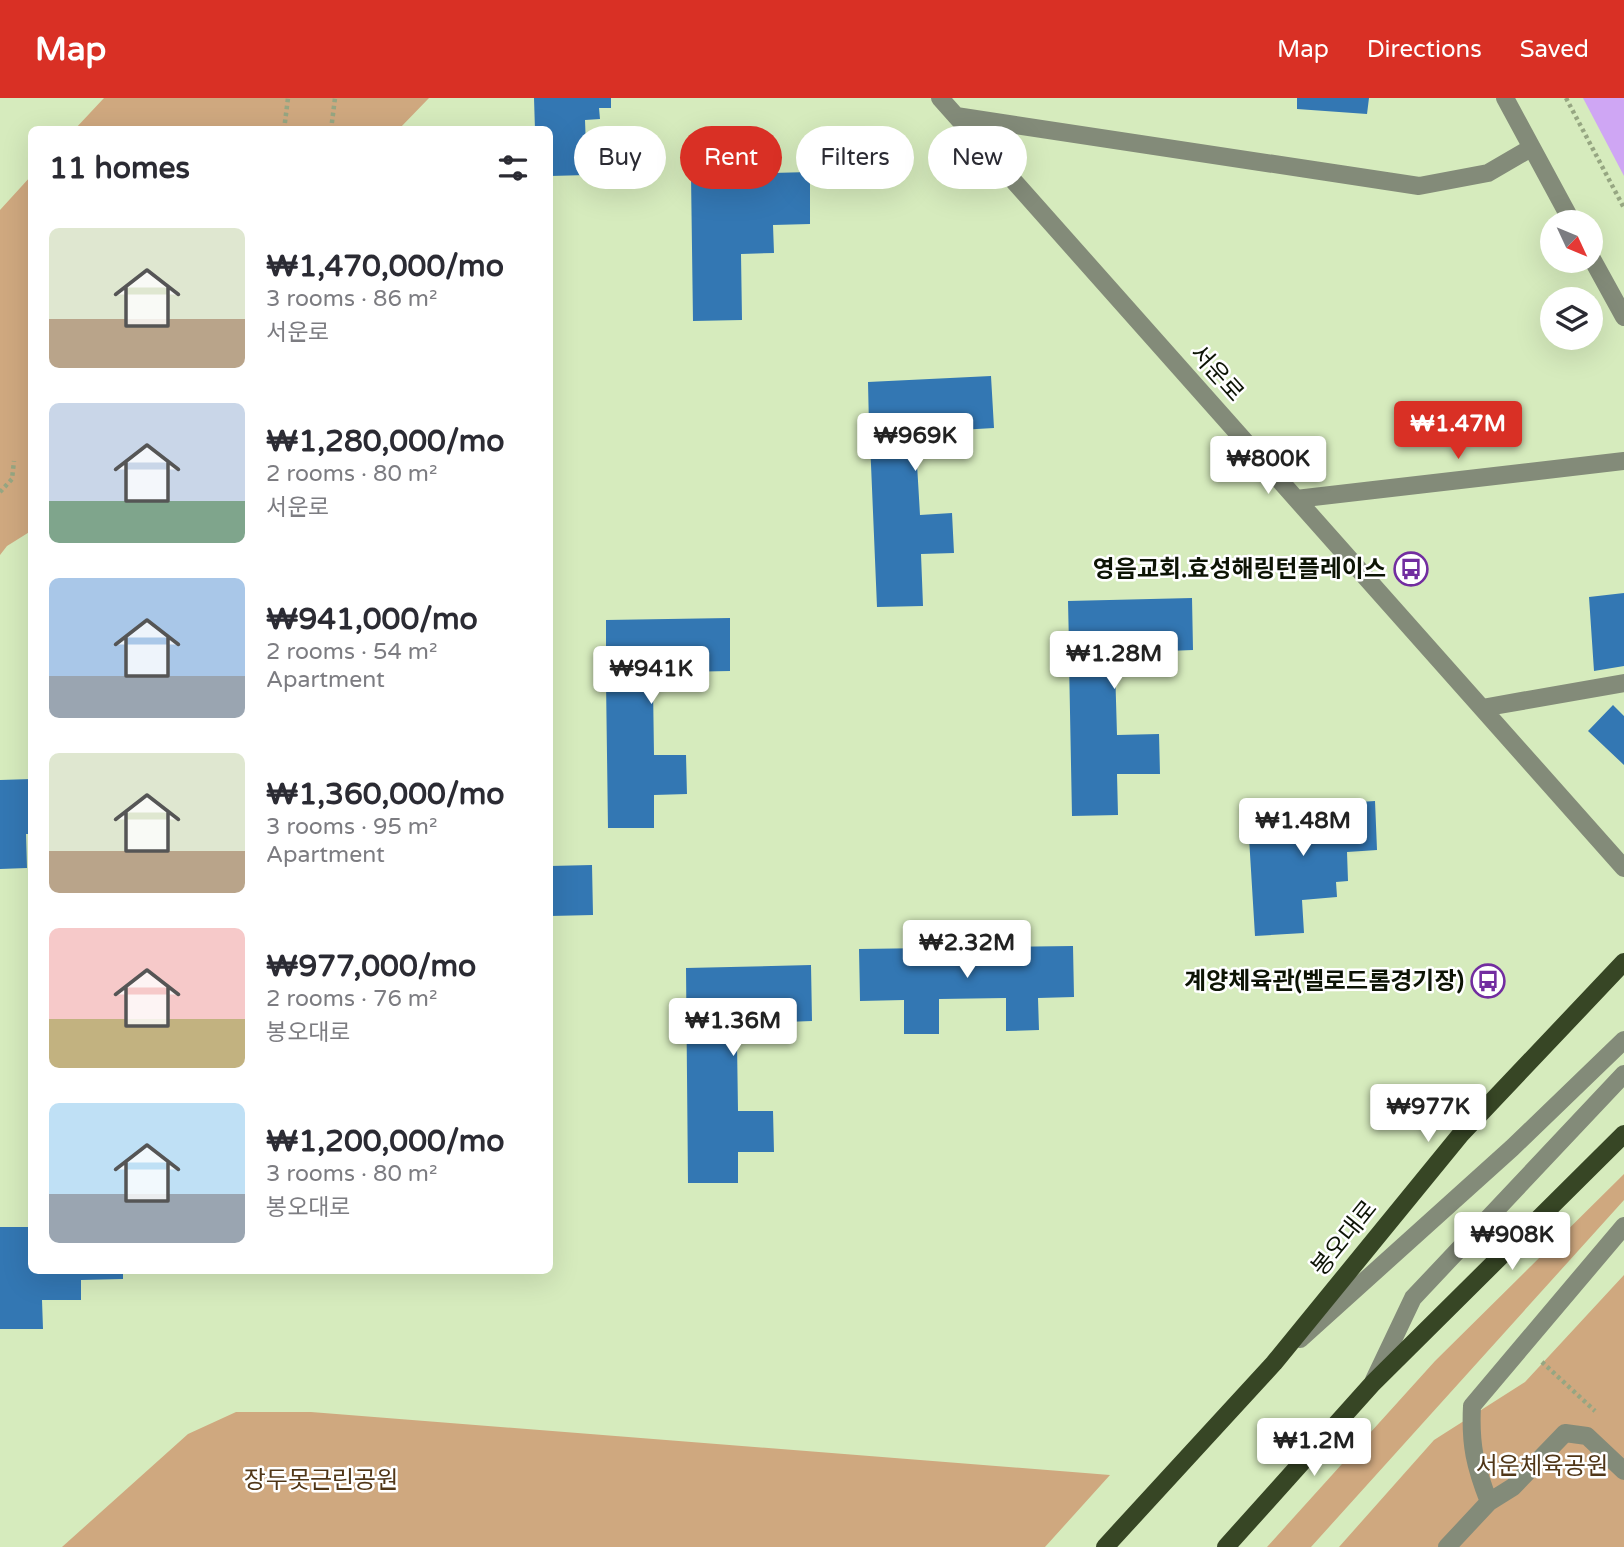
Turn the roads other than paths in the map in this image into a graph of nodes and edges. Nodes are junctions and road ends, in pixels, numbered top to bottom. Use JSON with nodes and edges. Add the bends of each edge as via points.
{"nodes":[{"id":1,"x":940,"y":98,"type":"edge"},
{"id":2,"x":1505,"y":98,"type":"edge"},
{"id":3,"x":956,"y":116,"type":"junction"},
{"id":4,"x":1531,"y":148,"type":"junction"},
{"id":5,"x":1565,"y":210,"type":"edge"},
{"id":6,"x":1600,"y":273,"type":"edge"},
{"id":7,"x":1624,"y":317,"type":"edge"},
{"id":8,"x":1624,"y":461,"type":"edge"},
{"id":9,"x":1296,"y":499,"type":"junction"},
{"id":10,"x":1624,"y":683,"type":"edge"},
{"id":11,"x":1482,"y":708,"type":"junction"},
{"id":12,"x":1624,"y":868,"type":"edge"},
{"id":13,"x":1624,"y":962,"type":"edge"},
{"id":14,"x":1624,"y":1040,"type":"edge"},
{"id":15,"x":1624,"y":1074,"type":"edge"},
{"id":16,"x":1624,"y":1134,"type":"edge"},
{"id":17,"x":1624,"y":1226,"type":"edge"},
{"id":18,"x":1274,"y":1363,"type":"junction"},
{"id":19,"x":1373,"y":1383,"type":"junction"},
{"id":20,"x":1624,"y":1471,"type":"edge"},
{"id":21,"x":1489,"y":1502,"type":"junction"},
{"id":22,"x":1105,"y":1547,"type":"edge"},
{"id":23,"x":1226,"y":1547,"type":"edge"},
{"id":24,"x":1447,"y":1547,"type":"edge"}],
"edges":[{"from":1,"to":3,"type":"street","name":"서운로"},
{"from":2,"to":4,"type":"street"},
{"from":3,"to":4,"type":"street","via":[[1419,186],[1488,173]]},
{"from":3,"to":9,"type":"street","name":"서운로"},
{"from":4,"to":5,"type":"street"},
{"from":6,"to":7,"type":"street"},
{"from":8,"to":9,"type":"street"},
{"from":9,"to":11,"type":"street","name":"서운로"},
{"from":10,"to":11,"type":"street"},
{"from":11,"to":12,"type":"street","name":"서운로"},
{"from":13,"to":18,"type":"main road","name":"봉오대로","via":[[1461,1134]]},
{"from":14,"to":18,"type":"street"},
{"from":15,"to":19,"type":"street","via":[[1413,1298]]},
{"from":16,"to":19,"type":"main road"},
{"from":17,"to":21,"type":"street","via":[[1472,1406],[1474,1464]]},
{"from":18,"to":22,"type":"main road","name":"봉오대로"},
{"from":19,"to":23,"type":"main road"},
{"from":20,"to":21,"type":"street","via":[[1587,1436],[1565,1433],[1513,1487]]},
{"from":21,"to":24,"type":"street"}]}
